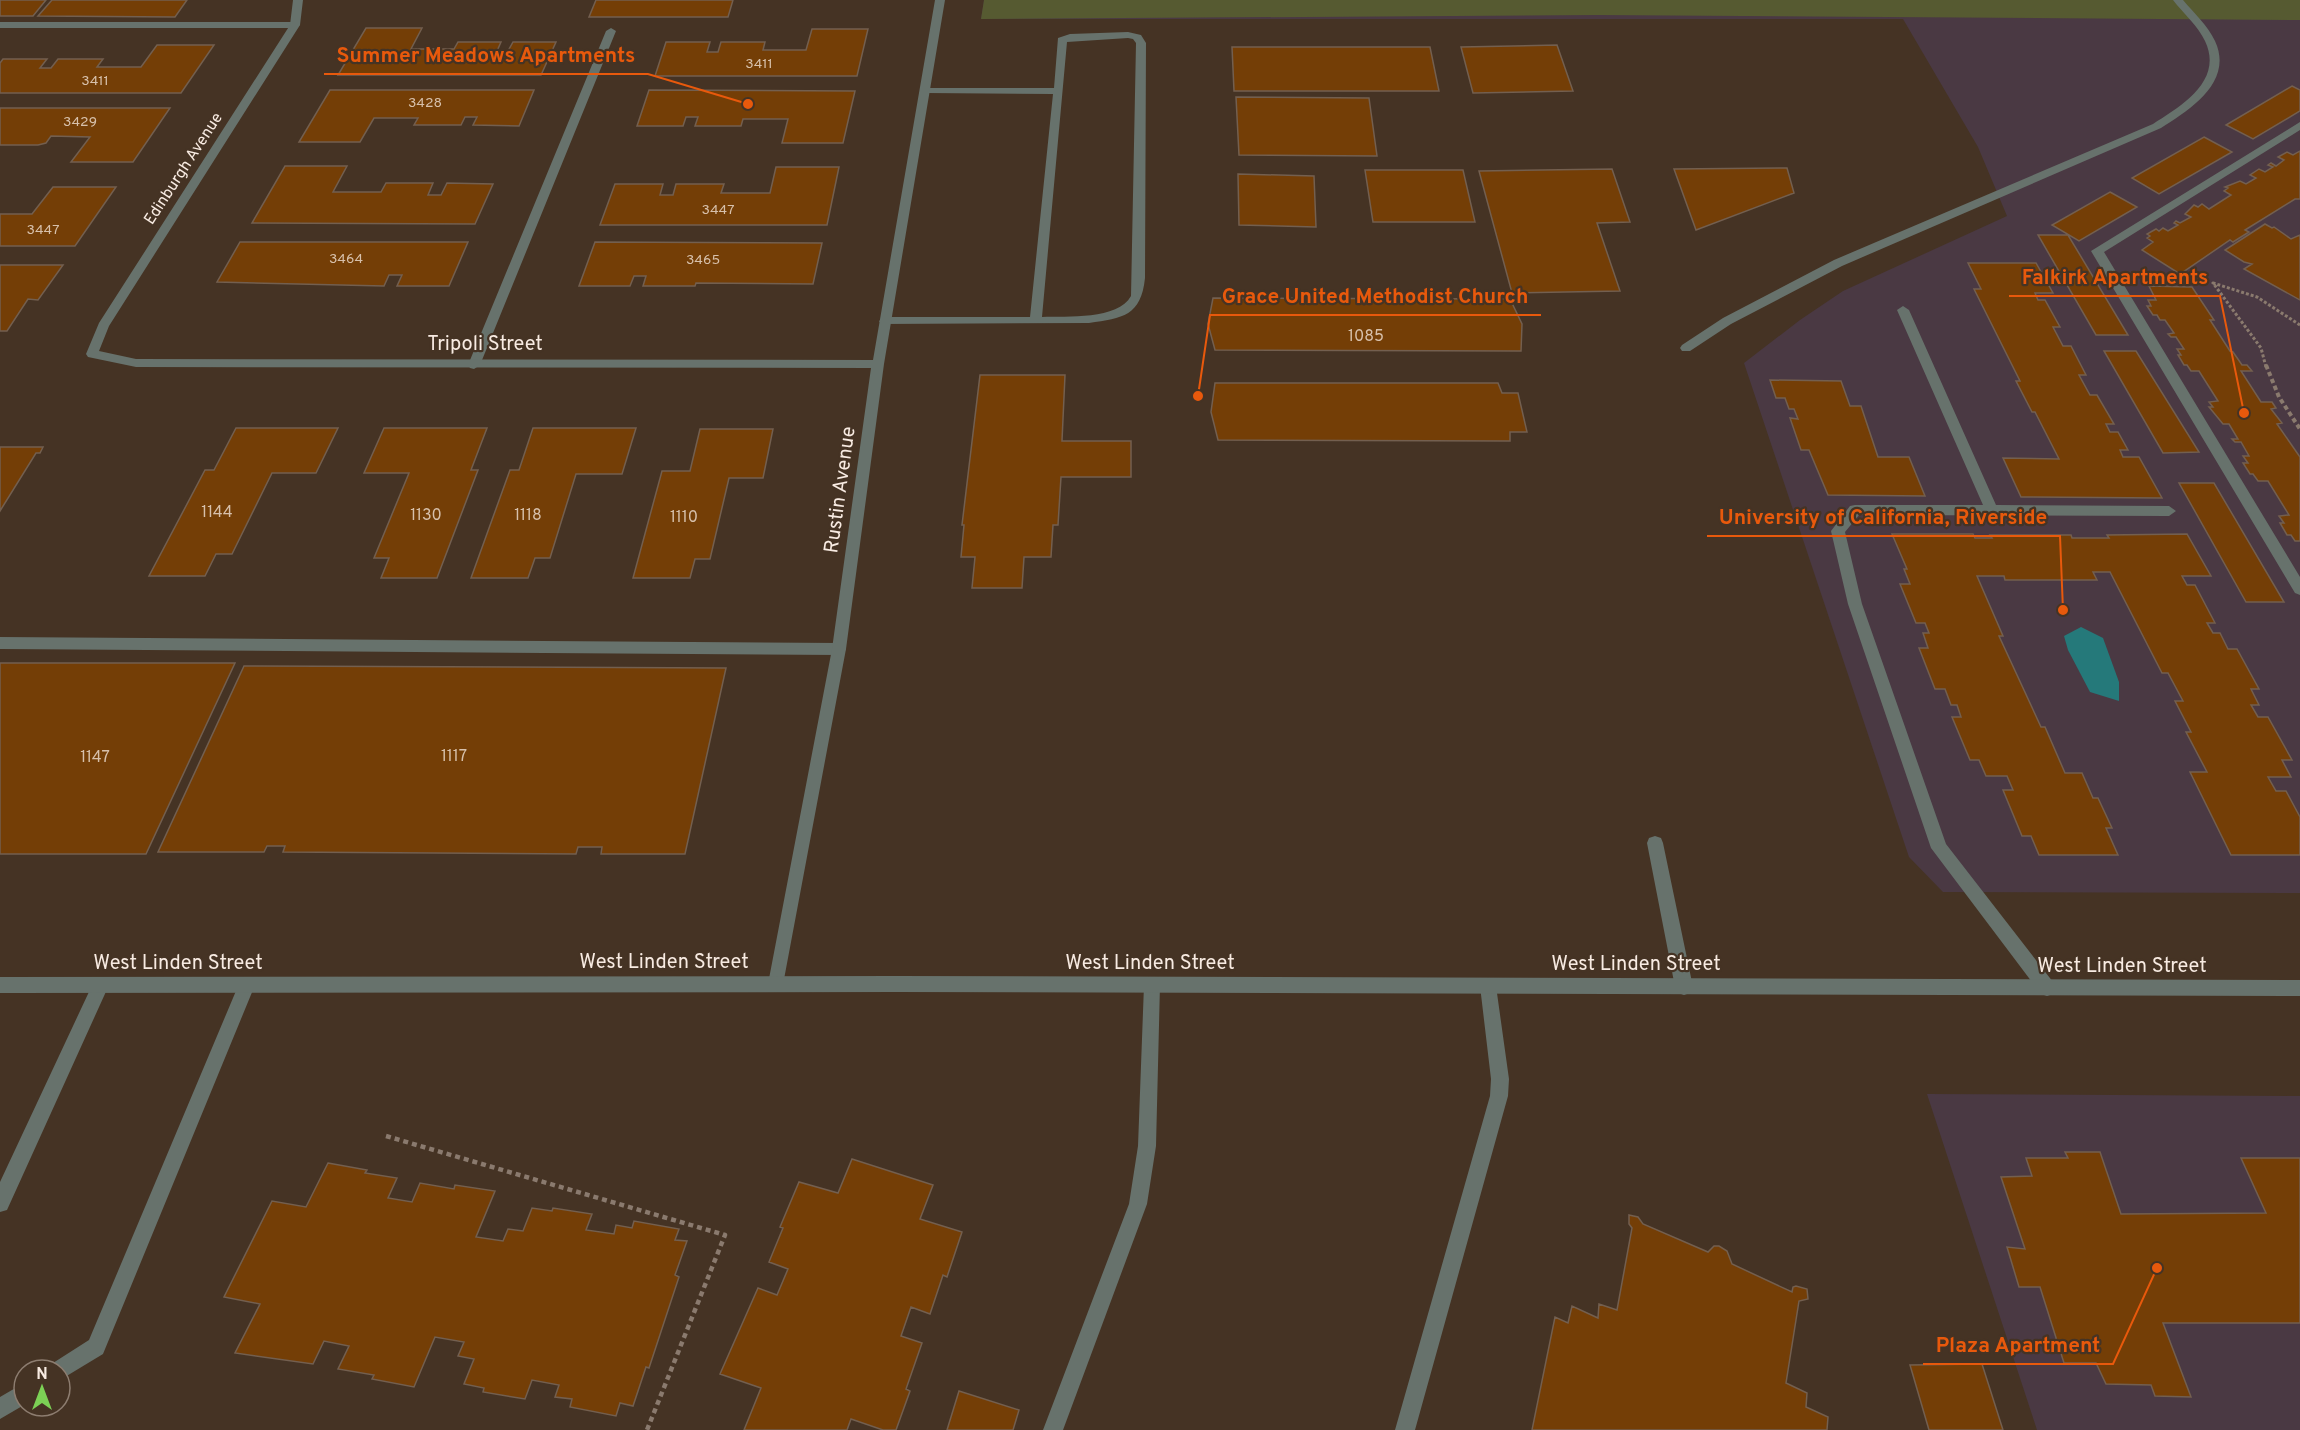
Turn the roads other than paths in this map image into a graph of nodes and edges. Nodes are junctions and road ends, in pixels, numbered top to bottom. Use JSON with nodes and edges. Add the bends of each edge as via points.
{"nodes":[{"id":1,"x":298,"y":0,"type":"edge"},
{"id":2,"x":940,"y":0,"type":"edge"},
{"id":3,"x":2178,"y":0,"type":"edge"},
{"id":4,"x":295,"y":25,"type":"junction"},
{"id":5,"x":0,"y":26,"type":"edge"},
{"id":6,"x":611,"y":31,"type":"dead end"},
{"id":7,"x":926,"y":90,"type":"junction"},
{"id":8,"x":1059,"y":92,"type":"junction"},
{"id":9,"x":2300,"y":126,"type":"edge"},
{"id":10,"x":1903,"y":310,"type":"dead end"},
{"id":11,"x":885,"y":321,"type":"junction"},
{"id":12,"x":1036,"y":321,"type":"junction"},
{"id":13,"x":1686,"y":348,"type":"dead end"},
{"id":14,"x":92,"y":354,"type":"joint"},
{"id":15,"x":878,"y":364,"type":"junction"},
{"id":16,"x":474,"y":365,"type":"junction"},
{"id":17,"x":1992,"y":511,"type":"junction"},
{"id":18,"x":2169,"y":511,"type":"dead end"},
{"id":19,"x":2300,"y":589,"type":"edge"},
{"id":20,"x":0,"y":643,"type":"edge"},
{"id":21,"x":839,"y":649,"type":"junction"},
{"id":22,"x":1655,"y":843,"type":"dead end"},
{"id":23,"x":776,"y":984,"type":"junction"},
{"id":24,"x":0,"y":985,"type":"edge"},
{"id":25,"x":101,"y":985,"type":"junction"},
{"id":26,"x":247,"y":985,"type":"junction"},
{"id":27,"x":1152,"y":985,"type":"junction"},
{"id":28,"x":1488,"y":986,"type":"junction"},
{"id":29,"x":1684,"y":987,"type":"junction"},
{"id":30,"x":2047,"y":988,"type":"junction"},
{"id":31,"x":2300,"y":988,"type":"edge"},
{"id":32,"x":0,"y":1203,"type":"edge"},
{"id":33,"x":72,"y":1362,"type":"edge"},
{"id":34,"x":1053,"y":1430,"type":"edge"},
{"id":35,"x":1405,"y":1430,"type":"edge"}],
"edges":[{"from":1,"to":4,"type":"street","name":"Edinburgh Avenue"},
{"from":2,"to":7,"type":"street","name":"Rustin Avenue"},
{"from":3,"to":13,"type":"street","via":[[2210,42],[2216,60],[2208,86],[2187,107],[2157,126],[1838,263],[1737,316]]},
{"from":4,"to":5,"type":"street"},
{"from":4,"to":14,"type":"street","name":"Edinburgh Avenue","via":[[103,326]]},
{"from":6,"to":16,"type":"street"},
{"from":7,"to":8,"type":"street"},
{"from":7,"to":11,"type":"street","name":"Rustin Avenue"},
{"from":8,"to":12,"type":"street"},
{"from":8,"to":12,"type":"street","via":[[1062,40],[1128,36],[1137,37],[1142,43],[1137,299],[1124,312],[1094,319]]},
{"from":9,"to":19,"type":"street","via":[[2097,251]]},
{"from":10,"to":17,"type":"street"},
{"from":11,"to":12,"type":"street"},
{"from":11,"to":15,"type":"street","name":"Rustin Avenue"},
{"from":14,"to":16,"type":"street","name":"Tripoli Street","via":[[136,363]]},
{"from":15,"to":16,"type":"street","name":"Tripoli Street"},
{"from":15,"to":21,"type":"street","name":"Rustin Avenue"},
{"from":17,"to":18,"type":"street"},
{"from":17,"to":30,"type":"street","via":[[1855,510],[1838,531],[1855,604],[1939,848]]},
{"from":20,"to":21,"type":"street"},
{"from":21,"to":23,"type":"street","name":"Rustin Avenue"},
{"from":22,"to":29,"type":"street"},
{"from":23,"to":26,"type":"street","name":"West Linden Street"},
{"from":23,"to":27,"type":"street","name":"West Linden Street"},
{"from":24,"to":25,"type":"street","name":"West Linden Street"},
{"from":25,"to":26,"type":"street","name":"West Linden Street"},
{"from":25,"to":32,"type":"street"},
{"from":26,"to":33,"type":"street","via":[[96,1347]]},
{"from":27,"to":28,"type":"street","name":"West Linden Street"},
{"from":27,"to":34,"type":"street","via":[[1147,1146],[1138,1204]]},
{"from":28,"to":29,"type":"street","name":"West Linden Street"},
{"from":28,"to":35,"type":"street","via":[[1499,1096]]},
{"from":29,"to":30,"type":"street","name":"West Linden Street"},
{"from":30,"to":31,"type":"street","name":"West Linden Street"}]}
